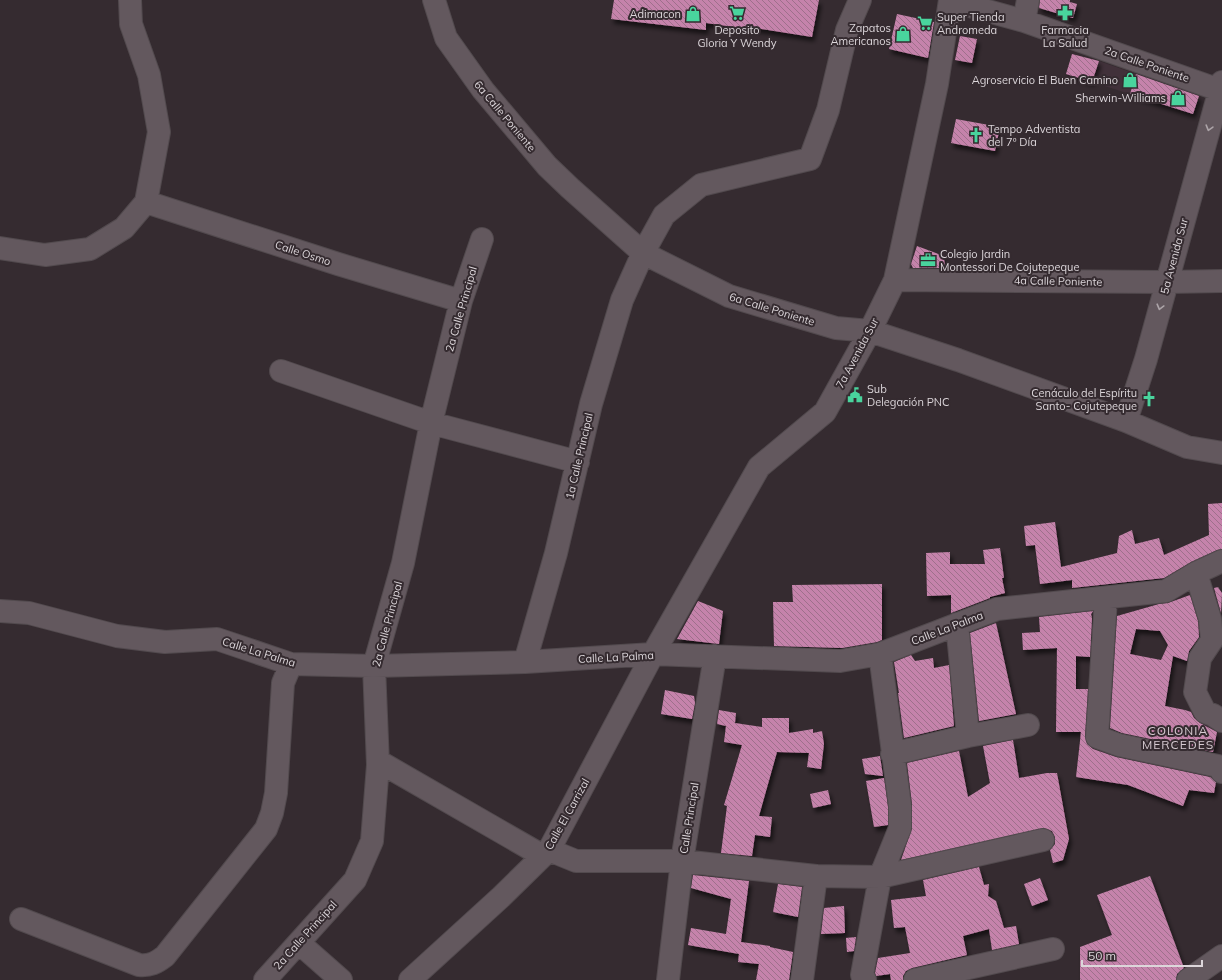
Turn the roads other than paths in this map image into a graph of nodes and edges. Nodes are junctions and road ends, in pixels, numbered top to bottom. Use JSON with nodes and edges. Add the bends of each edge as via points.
{"nodes":[{"id":1,"x":130,"y":0,"type":"edge"},
{"id":2,"x":434,"y":0,"type":"edge"},
{"id":3,"x":860,"y":0,"type":"edge"},
{"id":4,"x":950,"y":0,"type":"edge"},
{"id":5,"x":957,"y":0,"type":"edge"},
{"id":6,"x":1028,"y":0,"type":"edge"},
{"id":7,"x":1024,"y":21,"type":"junction"},
{"id":8,"x":1221,"y":88,"type":"edge"},
{"id":9,"x":146,"y":202,"type":"junction"},
{"id":10,"x":482,"y":239,"type":"dead end"},
{"id":11,"x":0,"y":248,"type":"edge"},
{"id":12,"x":643,"y":253,"type":"junction"},
{"id":13,"x":895,"y":280,"type":"junction"},
{"id":14,"x":1222,"y":281,"type":"edge"},
{"id":15,"x":1166,"y":282,"type":"junction"},
{"id":16,"x":462,"y":301,"type":"junction"},
{"id":17,"x":870,"y":331,"type":"junction"},
{"id":18,"x":281,"y":371,"type":"dead end"},
{"id":19,"x":1126,"y":421,"type":"junction"},
{"id":20,"x":431,"y":423,"type":"junction"},
{"id":21,"x":1222,"y":453,"type":"edge"},
{"id":22,"x":578,"y":462,"type":"junction"},
{"id":23,"x":1222,"y":560,"type":"edge"},
{"id":24,"x":1196,"y":573,"type":"junction"},
{"id":25,"x":1106,"y":598,"type":"junction"},
{"id":26,"x":0,"y":611,"type":"edge"},
{"id":27,"x":957,"y":624,"type":"junction"},
{"id":28,"x":652,"y":654,"type":"junction"},
{"id":29,"x":880,"y":654,"type":"junction"},
{"id":30,"x":715,"y":656,"type":"junction"},
{"id":31,"x":525,"y":662,"type":"junction"},
{"id":32,"x":291,"y":664,"type":"junction"},
{"id":33,"x":374,"y":666,"type":"junction"},
{"id":34,"x":1222,"y":721,"type":"edge"},
{"id":35,"x":1028,"y":725,"type":"dead end"},
{"id":36,"x":968,"y":736,"type":"junction"},
{"id":37,"x":892,"y":754,"type":"junction"},
{"id":38,"x":378,"y":761,"type":"junction"},
{"id":39,"x":1221,"y":763,"type":"edge"},
{"id":40,"x":1043,"y":840,"type":"dead end"},
{"id":41,"x":546,"y":853,"type":"junction"},
{"id":42,"x":682,"y":860,"type":"junction"},
{"id":43,"x":816,"y":876,"type":"junction"},
{"id":44,"x":880,"y":877,"type":"junction"},
{"id":45,"x":21,"y":919,"type":"dead end"},
{"id":46,"x":299,"y":944,"type":"junction"},
{"id":47,"x":1053,"y":949,"type":"dead end"},
{"id":48,"x":1222,"y":956,"type":"edge"},
{"id":49,"x":264,"y":980,"type":"edge"},
{"id":50,"x":341,"y":980,"type":"edge"},
{"id":51,"x":410,"y":980,"type":"edge"},
{"id":52,"x":668,"y":980,"type":"edge"},
{"id":53,"x":802,"y":980,"type":"edge"},
{"id":54,"x":865,"y":980,"type":"edge"},
{"id":55,"x":915,"y":980,"type":"edge"},
{"id":56,"x":1188,"y":980,"type":"edge"}],
"edges":[{"from":1,"to":9,"type":"street","via":[[131,24],[149,75],[159,132]]},
{"from":2,"to":12,"type":"street","name":"6a Calle Poniente","via":[[446,38],[483,90],[548,166]]},
{"from":3,"to":12,"type":"street","name":"1a Calle Principal","via":[[847,30],[828,110],[810,160],[701,185],[664,215]]},
{"from":4,"to":13,"type":"street","name":"7a Avenida Sur","via":[[937,84]]},
{"from":5,"to":7,"type":"street","name":"2a Calle Poniente"},
{"from":6,"to":7,"type":"street"},
{"from":7,"to":8,"type":"street","name":"2a Calle Poniente"},
{"from":8,"to":15,"type":"street","name":"5a Avenida Sur","one_way":true},
{"from":9,"to":11,"type":"street","via":[[124,228],[90,249],[44,255]]},
{"from":9,"to":16,"type":"street","name":"Calle Osmo"},
{"from":10,"to":16,"type":"street","name":"2a Calle Principal"},
{"from":12,"to":17,"type":"street","name":"6a Calle Poniente","via":[[729,296],[836,328]]},
{"from":12,"to":22,"type":"street","name":"1a Calle Principal","via":[[622,300],[591,404]]},
{"from":13,"to":15,"type":"street","name":"4a Calle Poniente"},
{"from":13,"to":17,"type":"street","name":"7a Avenida Sur"},
{"from":14,"to":15,"type":"street","name":"4a Calle Poniente"},
{"from":15,"to":19,"type":"street","name":"5a Avenida Sur","one_way":true,"via":[[1146,359]]},
{"from":16,"to":20,"type":"street","name":"2a Calle Principal"},
{"from":17,"to":19,"type":"street","name":"6a Calle Poniente"},
{"from":17,"to":28,"type":"street","name":"7a Avenida Sur","via":[[825,412],[759,467]]},
{"from":18,"to":20,"type":"street"},
{"from":19,"to":21,"type":"street","name":"6a Calle Poniente","via":[[1187,447]]},
{"from":20,"to":22,"type":"street"},
{"from":20,"to":33,"type":"street","name":"2a Calle Principal","via":[[403,563]]},
{"from":22,"to":31,"type":"street","name":"1a Calle Principal","via":[[556,553]]},
{"from":23,"to":24,"type":"street","name":"Calle La Palma"},
{"from":24,"to":25,"type":"street","name":"Calle La Palma","via":[[1166,591]]},
{"from":24,"to":34,"type":"street","via":[[1210,619],[1212,640],[1200,658],[1195,692],[1205,712]]},
{"from":25,"to":27,"type":"street","name":"Calle La Palma","via":[[997,609]]},
{"from":25,"to":39,"type":"street","via":[[1097,737],[1119,745]]},
{"from":26,"to":32,"type":"street","name":"Calle La Palma","via":[[29,613],[117,636],[165,642],[217,639]]},
{"from":27,"to":29,"type":"street","name":"Calle La Palma"},
{"from":27,"to":36,"type":"street"},
{"from":28,"to":30,"type":"street","name":"Calle La Palma"},
{"from":28,"to":31,"type":"street","name":"Calle La Palma"},
{"from":28,"to":41,"type":"street","name":"Calle El Carrizal"},
{"from":29,"to":30,"type":"street","name":"Calle La Palma","via":[[840,661]]},
{"from":29,"to":37,"type":"street"},
{"from":30,"to":42,"type":"street","name":"Calle Principal"},
{"from":31,"to":33,"type":"street","name":"Calle La Palma"},
{"from":32,"to":33,"type":"street","name":"Calle La Palma"},
{"from":32,"to":45,"type":"street","via":[[283,683],[276,793],[266,829],[165,956],[157,963],[139,965]]},
{"from":33,"to":38,"type":"street","name":"2a Calle Principal"},
{"from":35,"to":36,"type":"street"},
{"from":36,"to":37,"type":"street"},
{"from":37,"to":44,"type":"street","via":[[900,806],[900,828]]},
{"from":38,"to":41,"type":"street"},
{"from":38,"to":46,"type":"street","name":"2a Calle Principal","via":[[372,841],[355,880]]},
{"from":40,"to":44,"type":"street"},
{"from":41,"to":42,"type":"street","via":[[576,861]]},
{"from":41,"to":51,"type":"street","name":"Calle El Carrizal"},
{"from":42,"to":43,"type":"street"},
{"from":42,"to":52,"type":"street","name":"Calle Principal"},
{"from":43,"to":44,"type":"street"},
{"from":43,"to":53,"type":"street"},
{"from":44,"to":54,"type":"street","via":[[862,975]]},
{"from":46,"to":49,"type":"street","name":"2a Calle Principal"},
{"from":46,"to":50,"type":"street"},
{"from":47,"to":55,"type":"street"},
{"from":48,"to":56,"type":"street"}]}
